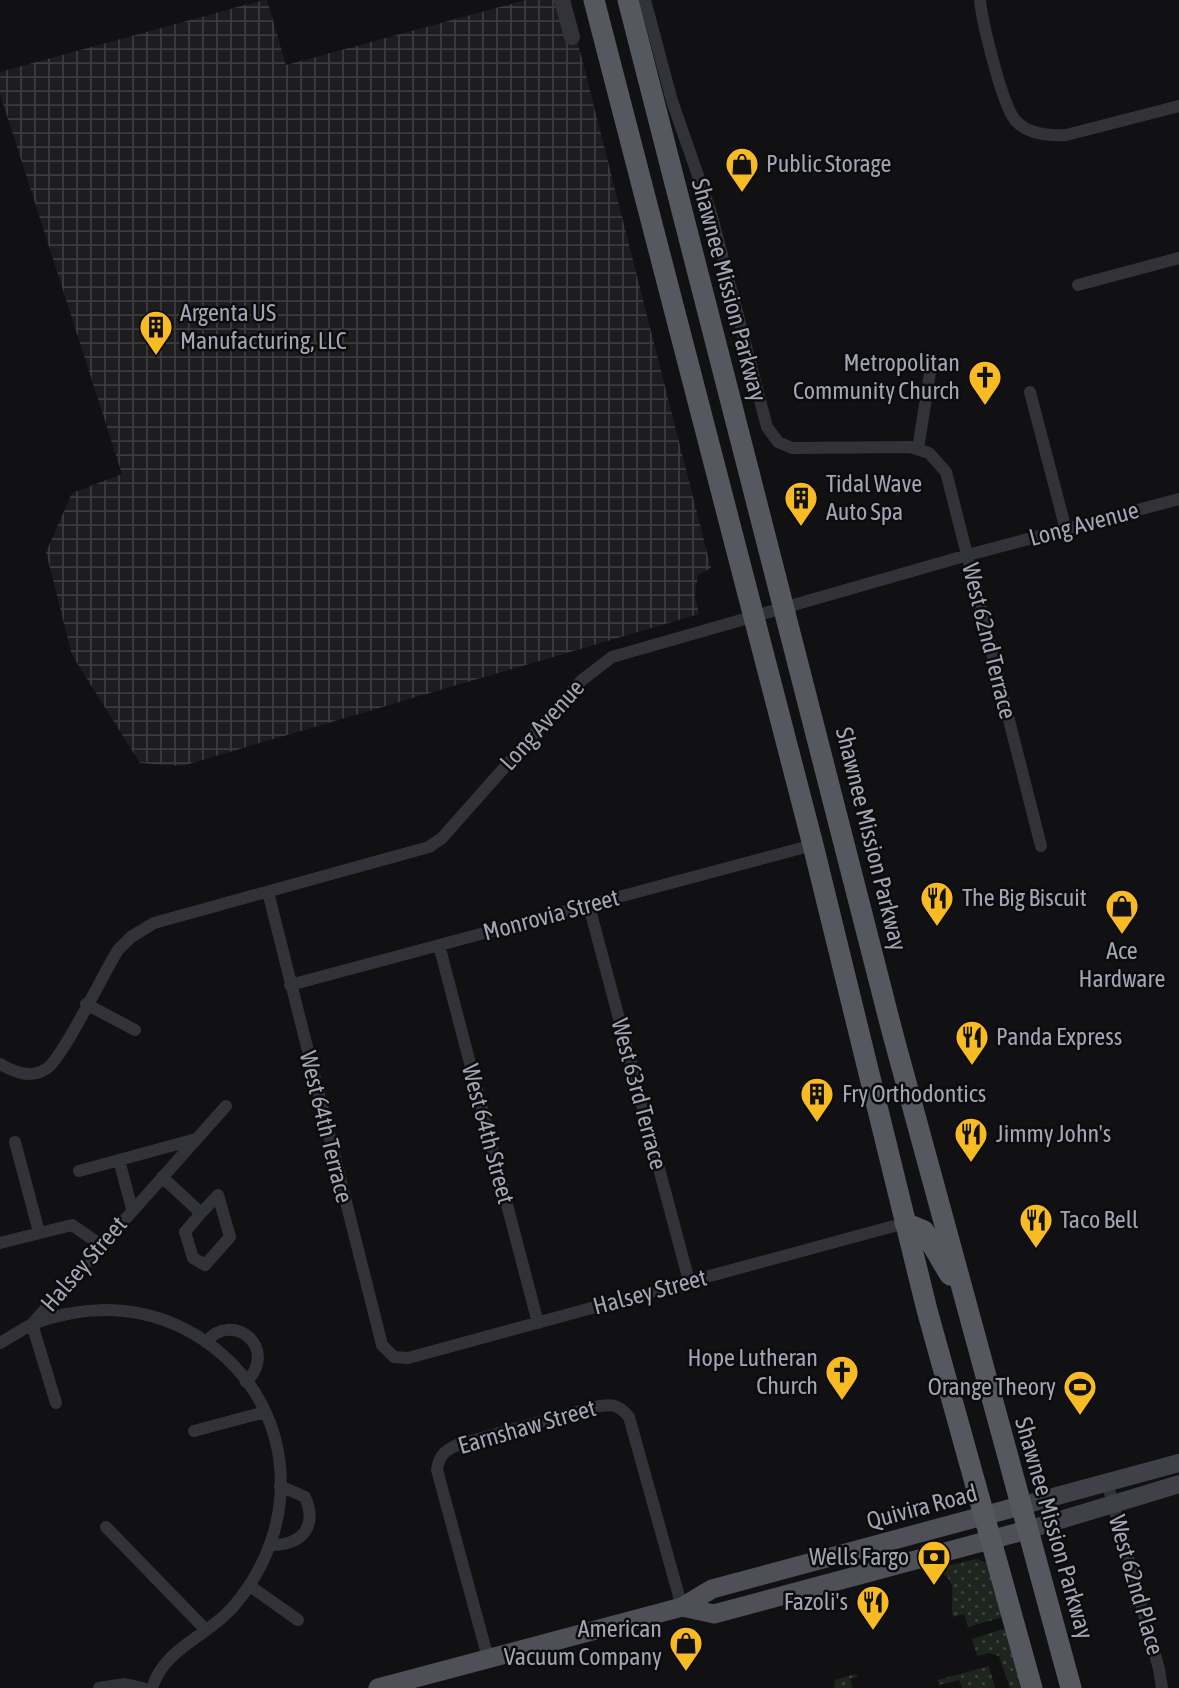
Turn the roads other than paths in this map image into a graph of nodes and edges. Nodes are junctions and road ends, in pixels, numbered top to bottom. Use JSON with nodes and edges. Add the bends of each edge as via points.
{"nodes":[{"id":1,"x":562,"y":0,"type":"edge"},
{"id":2,"x":594,"y":0,"type":"edge"},
{"id":3,"x":628,"y":0,"type":"edge"},
{"id":4,"x":645,"y":0,"type":"edge"},
{"id":5,"x":980,"y":0,"type":"edge"},
{"id":6,"x":572,"y":37,"type":"dead end"},
{"id":7,"x":1179,"y":106,"type":"edge"},
{"id":8,"x":658,"y":246,"type":"junction"},
{"id":9,"x":1179,"y":258,"type":"edge"},
{"id":10,"x":696,"y":274,"type":"junction"},
{"id":11,"x":668,"y":285,"type":"junction"},
{"id":12,"x":1078,"y":285,"type":"dead end"},
{"id":13,"x":710,"y":324,"type":"junction"},
{"id":14,"x":932,"y":360,"type":"dead end"},
{"id":15,"x":1030,"y":392,"type":"dead end"},
{"id":16,"x":918,"y":449,"type":"junction"},
{"id":17,"x":1179,"y":499,"type":"edge"},
{"id":18,"x":1066,"y":530,"type":"junction"},
{"id":19,"x":968,"y":555,"type":"junction"},
{"id":20,"x":785,"y":608,"type":"junction"},
{"id":21,"x":753,"y":616,"type":"junction"},
{"id":22,"x":813,"y":845,"type":"junction"},
{"id":23,"x":1041,"y":846,"type":"dead end"},
{"id":24,"x":268,"y":892,"type":"junction"},
{"id":25,"x":589,"y":906,"type":"junction"},
{"id":26,"x":439,"y":945,"type":"junction"},
{"id":27,"x":290,"y":985,"type":"junction"},
{"id":28,"x":86,"y":1004,"type":"junction"},
{"id":29,"x":135,"y":1031,"type":"dead end"},
{"id":30,"x":0,"y":1064,"type":"edge"},
{"id":31,"x":226,"y":1106,"type":"dead end"},
{"id":32,"x":196,"y":1139,"type":"junction"},
{"id":33,"x":15,"y":1142,"type":"dead end"},
{"id":34,"x":119,"y":1160,"type":"junction"},
{"id":35,"x":79,"y":1171,"type":"dead end"},
{"id":36,"x":162,"y":1177,"type":"junction"},
{"id":37,"x":132,"y":1209,"type":"junction"},
{"id":38,"x":201,"y":1213,"type":"junction"},
{"id":39,"x":905,"y":1223,"type":"junction"},
{"id":40,"x":39,"y":1233,"type":"junction"},
{"id":41,"x":0,"y":1243,"type":"edge"},
{"id":42,"x":101,"y":1245,"type":"junction"},
{"id":43,"x":689,"y":1282,"type":"junction"},
{"id":44,"x":962,"y":1296,"type":"junction"},
{"id":45,"x":538,"y":1323,"type":"junction"},
{"id":46,"x":33,"y":1324,"type":"junction"},
{"id":47,"x":206,"y":1342,"type":"junction"},
{"id":48,"x":0,"y":1343,"type":"edge"},
{"id":49,"x":394,"y":1357,"type":"joint"},
{"id":50,"x":246,"y":1382,"type":"junction"},
{"id":51,"x":56,"y":1403,"type":"dead end"},
{"id":52,"x":265,"y":1412,"type":"junction"},
{"id":53,"x":194,"y":1431,"type":"dead end"},
{"id":54,"x":1179,"y":1463,"type":"edge"},
{"id":55,"x":1107,"y":1482,"type":"junction"},
{"id":56,"x":1179,"y":1484,"type":"edge"},
{"id":57,"x":281,"y":1486,"type":"junction"},
{"id":58,"x":1114,"y":1505,"type":"junction"},
{"id":59,"x":1020,"y":1506,"type":"junction"},
{"id":60,"x":984,"y":1516,"type":"junction"},
{"id":61,"x":106,"y":1527,"type":"dead end"},
{"id":62,"x":1027,"y":1530,"type":"junction"},
{"id":63,"x":991,"y":1539,"type":"junction"},
{"id":64,"x":271,"y":1545,"type":"junction"},
{"id":65,"x":800,"y":1565,"type":"junction"},
{"id":66,"x":250,"y":1586,"type":"junction"},
{"id":67,"x":806,"y":1589,"type":"junction"},
{"id":68,"x":682,"y":1607,"type":"junction"},
{"id":69,"x":298,"y":1620,"type":"dead end"},
{"id":70,"x":206,"y":1630,"type":"junction"},
{"id":71,"x":488,"y":1658,"type":"junction"},
{"id":72,"x":386,"y":1687,"type":"edge"},
{"id":73,"x":99,"y":1688,"type":"edge"},
{"id":74,"x":143,"y":1688,"type":"edge"},
{"id":75,"x":152,"y":1688,"type":"edge"},
{"id":76,"x":1032,"y":1688,"type":"edge"},
{"id":77,"x":1072,"y":1688,"type":"edge"},
{"id":78,"x":1162,"y":1688,"type":"edge"}],
"edges":[{"from":1,"to":6,"type":"street"},
{"from":2,"to":8,"type":"highway"},
{"from":3,"to":10,"type":"highway","name":"Shawnee Mission Parkway"},
{"from":4,"to":16,"type":"street","via":[[672,101],[711,213],[767,427],[778,442],[792,448]]},
{"from":5,"to":7,"type":"street","via":[[1006,104],[1016,121],[1028,128],[1048,136],[1066,135]]},
{"from":8,"to":10,"type":"highway","via":[[679,268]]},
{"from":8,"to":11,"type":"highway"},
{"from":9,"to":12,"type":"street"},
{"from":10,"to":13,"type":"highway","name":"Shawnee Mission Parkway"},
{"from":11,"to":13,"type":"highway","via":[[684,295]]},
{"from":11,"to":21,"type":"highway"},
{"from":13,"to":20,"type":"highway","name":"Shawnee Mission Parkway"},
{"from":14,"to":16,"type":"street"},
{"from":15,"to":18,"type":"street"},
{"from":16,"to":19,"type":"street","name":"West 62nd Terrace","via":[[929,453],[946,472]]},
{"from":17,"to":18,"type":"street","name":"Long Avenue"},
{"from":18,"to":19,"type":"street","name":"Long Avenue"},
{"from":19,"to":20,"type":"street","name":"Long Avenue"},
{"from":19,"to":23,"type":"street","name":"West 62nd Terrace"},
{"from":20,"to":21,"type":"street","name":"Long Avenue"},
{"from":20,"to":44,"type":"highway","name":"Shawnee Mission Parkway"},
{"from":21,"to":22,"type":"highway"},
{"from":21,"to":24,"type":"street","name":"Long Avenue","via":[[628,651],[597,666],[449,831],[429,847]]},
{"from":22,"to":25,"type":"street","name":"Monrovia Street"},
{"from":22,"to":39,"type":"highway"},
{"from":24,"to":27,"type":"street","name":"West 64th Terrace"},
{"from":24,"to":28,"type":"street","name":"Long Avenue","via":[[154,923],[131,937]]},
{"from":25,"to":26,"type":"street","name":"Monrovia Street"},
{"from":25,"to":43,"type":"street","name":"West 63rd Terrace"},
{"from":26,"to":27,"type":"street","name":"Monrovia Street"},
{"from":26,"to":45,"type":"street","name":"West 64th Street"},
{"from":27,"to":49,"type":"street","name":"West 64th Terrace","via":[[379,1334]]},
{"from":28,"to":29,"type":"street"},
{"from":28,"to":30,"type":"street","name":"Long Avenue","via":[[45,1070],[23,1074]]},
{"from":31,"to":32,"type":"street","name":"Halsey Street"},
{"from":32,"to":34,"type":"street"},
{"from":32,"to":36,"type":"street","name":"Halsey Street"},
{"from":33,"to":40,"type":"street"},
{"from":34,"to":35,"type":"street"},
{"from":34,"to":37,"type":"street"},
{"from":36,"to":37,"type":"street","name":"Halsey Street"},
{"from":36,"to":38,"type":"street"},
{"from":37,"to":42,"type":"street","name":"Halsey Street"},
{"from":38,"to":38,"type":"street","via":[[186,1232],[193,1258],[205,1265],[230,1237],[218,1195]]},
{"from":39,"to":43,"type":"street","name":"Halsey Street"},
{"from":39,"to":44,"type":"highway","via":[[924,1231]]},
{"from":39,"to":60,"type":"highway"},
{"from":40,"to":41,"type":"street"},
{"from":40,"to":42,"type":"street","via":[[72,1225]]},
{"from":42,"to":46,"type":"street","name":"Halsey Street"},
{"from":43,"to":45,"type":"street","name":"Halsey Street"},
{"from":44,"to":59,"type":"highway","name":"Shawnee Mission Parkway"},
{"from":45,"to":49,"type":"street","name":"Halsey Street"},
{"from":46,"to":47,"type":"street","via":[[73,1312],[121,1310],[177,1324]]},
{"from":46,"to":48,"type":"street","name":"Halsey Street"},
{"from":46,"to":51,"type":"street"},
{"from":47,"to":50,"type":"street","via":[[234,1364]]},
{"from":47,"to":50,"type":"street","via":[[218,1332],[232,1329],[247,1334],[259,1359],[256,1372]]},
{"from":50,"to":52,"type":"street"},
{"from":52,"to":53,"type":"street"},
{"from":52,"to":57,"type":"street","via":[[276,1440]]},
{"from":54,"to":55,"type":"main road","name":"Quivira Road"},
{"from":55,"to":58,"type":"street","name":"West 62nd Place"},
{"from":55,"to":59,"type":"main road","name":"Quivira Road"},
{"from":56,"to":58,"type":"main road","name":"Quivira Road"},
{"from":57,"to":64,"type":"street"},
{"from":57,"to":64,"type":"street","via":[[305,1497],[310,1521],[298,1540]]},
{"from":58,"to":62,"type":"main road","name":"Quivira Road"},
{"from":58,"to":78,"type":"street","name":"West 62nd Place"},
{"from":59,"to":60,"type":"main road","name":"Quivira Road"},
{"from":59,"to":62,"type":"highway","name":"Shawnee Mission Parkway"},
{"from":60,"to":63,"type":"highway"},
{"from":60,"to":65,"type":"main road","name":"Quivira Road"},
{"from":61,"to":70,"type":"street"},
{"from":62,"to":63,"type":"main road","name":"Quivira Road"},
{"from":62,"to":77,"type":"highway","name":"Shawnee Mission Parkway"},
{"from":63,"to":67,"type":"main road","name":"Quivira Road"},
{"from":63,"to":76,"type":"highway"},
{"from":64,"to":66,"type":"street"},
{"from":65,"to":67,"type":"main road"},
{"from":65,"to":68,"type":"main road","name":"Quivira Road","via":[[712,1589]]},
{"from":66,"to":69,"type":"street"},
{"from":66,"to":70,"type":"street","via":[[232,1609]]},
{"from":67,"to":68,"type":"main road","name":"Quivira Road","via":[[714,1614]]},
{"from":68,"to":71,"type":"main road","name":"Quivira Road"},
{"from":68,"to":71,"type":"street","name":"Earnshaw Street","via":[[629,1417],[611,1404],[594,1407],[457,1445],[445,1450],[439,1461]]},
{"from":70,"to":75,"type":"street","via":[[165,1661]]},
{"from":71,"to":72,"type":"main road","name":"Quivira Road"},
{"from":73,"to":74,"type":"street","via":[[125,1684]]}]}
